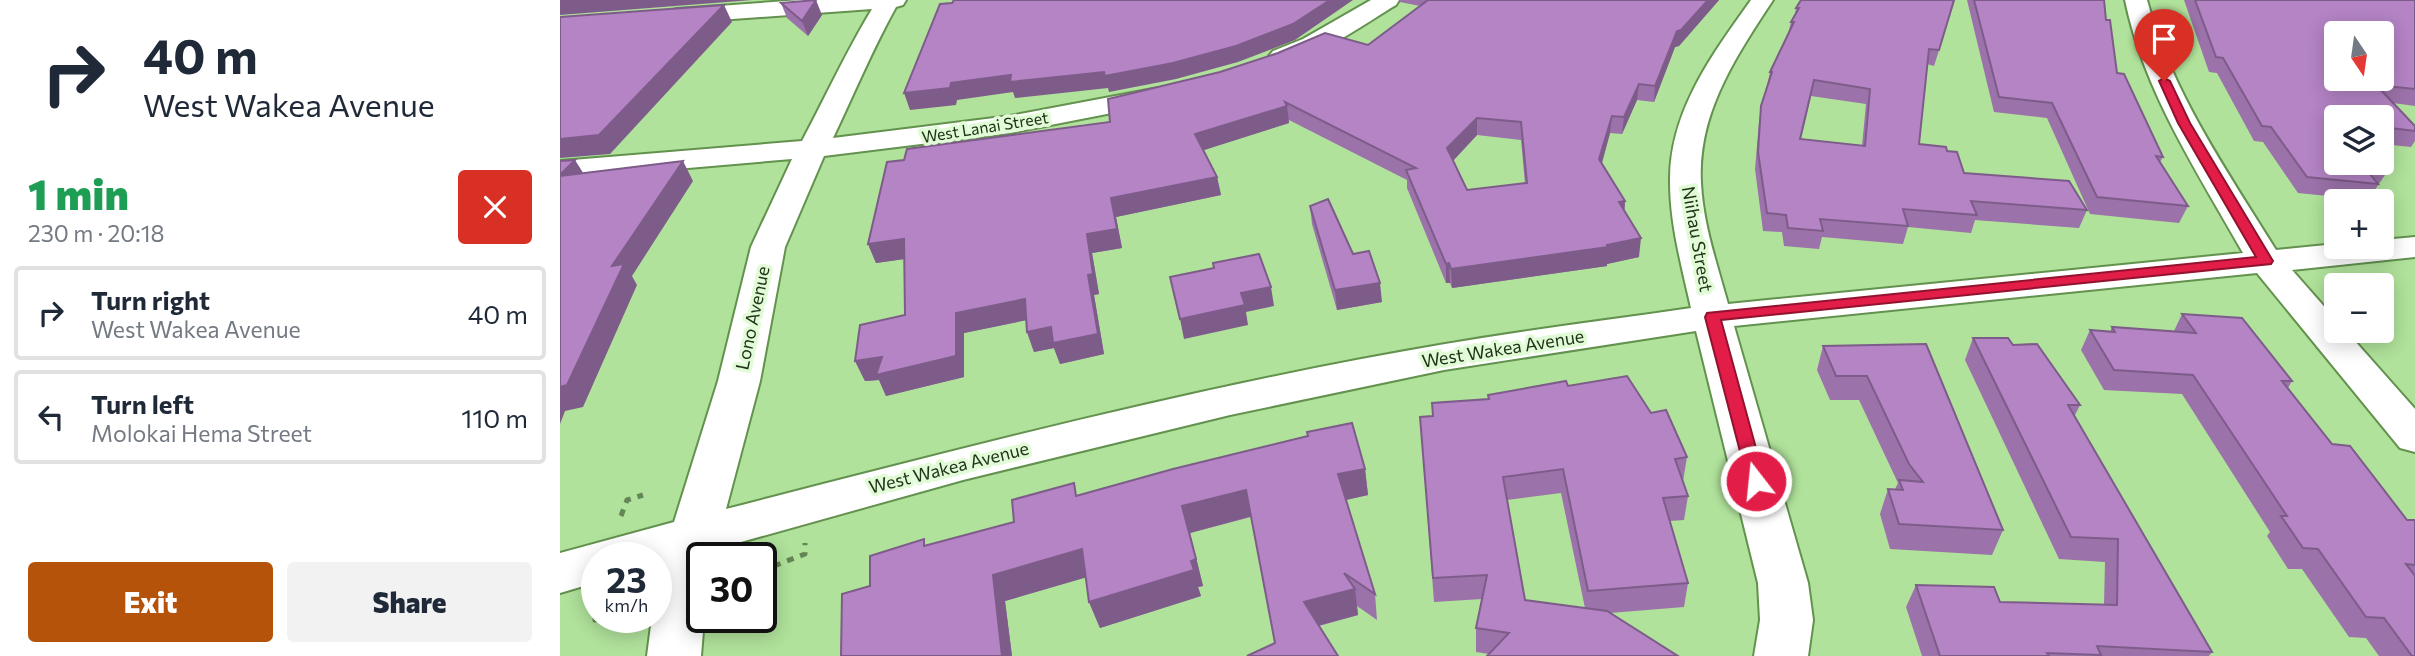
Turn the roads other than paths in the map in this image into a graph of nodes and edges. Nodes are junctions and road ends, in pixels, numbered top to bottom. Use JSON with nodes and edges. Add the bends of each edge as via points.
{"nodes":[{"id":1,"x":887,"y":0,"type":"edge"},
{"id":2,"x":895,"y":0,"type":"edge"},
{"id":3,"x":1388,"y":0,"type":"edge"},
{"id":4,"x":1762,"y":0,"type":"edge"},
{"id":5,"x":2137,"y":0,"type":"edge"},
{"id":6,"x":651,"y":18,"type":"edge"},
{"id":7,"x":1257,"y":66,"type":"edge"},
{"id":8,"x":1187,"y":89,"type":"edge"},
{"id":9,"x":813,"y":148,"type":"junction"},
{"id":10,"x":560,"y":170,"type":"edge"},
{"id":11,"x":2415,"y":247,"type":"edge"},
{"id":12,"x":2265,"y":261,"type":"junction"},
{"id":13,"x":1712,"y":317,"type":"junction"},
{"id":14,"x":2415,"y":437,"type":"edge"},
{"id":15,"x":694,"y":537,"type":"junction"},
{"id":16,"x":652,"y":542,"type":"edge"},
{"id":17,"x":581,"y":562,"type":"edge"},
{"id":18,"x":560,"y":573,"type":"edge"},
{"id":19,"x":674,"y":656,"type":"edge"},
{"id":20,"x":1780,"y":656,"type":"edge"}],
"edges":[{"from":1,"to":2,"type":"street"},
{"from":1,"to":6,"type":"street"},
{"from":1,"to":9,"type":"street","name":"Lono Avenue"},
{"from":3,"to":7,"type":"street","via":[[1312,44]]},
{"from":4,"to":13,"type":"street","name":"Niihau Street","via":[[1715,68],[1688,142],[1685,191]]},
{"from":5,"to":12,"type":"street","via":[[2145,39],[2184,123]]},
{"from":8,"to":9,"type":"street","name":"West Lanai Street","via":[[980,130]]},
{"from":9,"to":10,"type":"street","name":"West Lanai Street"},
{"from":9,"to":15,"type":"street","name":"Lono Avenue","via":[[768,247],[739,381]]},
{"from":11,"to":12,"type":"street","name":"West Wakea Avenue"},
{"from":12,"to":13,"type":"street","name":"West Wakea Avenue"},
{"from":12,"to":14,"type":"street"},
{"from":13,"to":15,"type":"street","name":"West Wakea Avenue","via":[[1444,357],[1230,401],[963,464]]},
{"from":13,"to":20,"type":"street","name":"Niihau Street","via":[[1784,581],[1785,643]]},
{"from":15,"to":16,"type":"street","name":"West Wakea Avenue"},
{"from":15,"to":19,"type":"street","name":"Lono Avenue","via":[[681,593]]},
{"from":17,"to":18,"type":"street","name":"West Wakea Avenue"}]}
